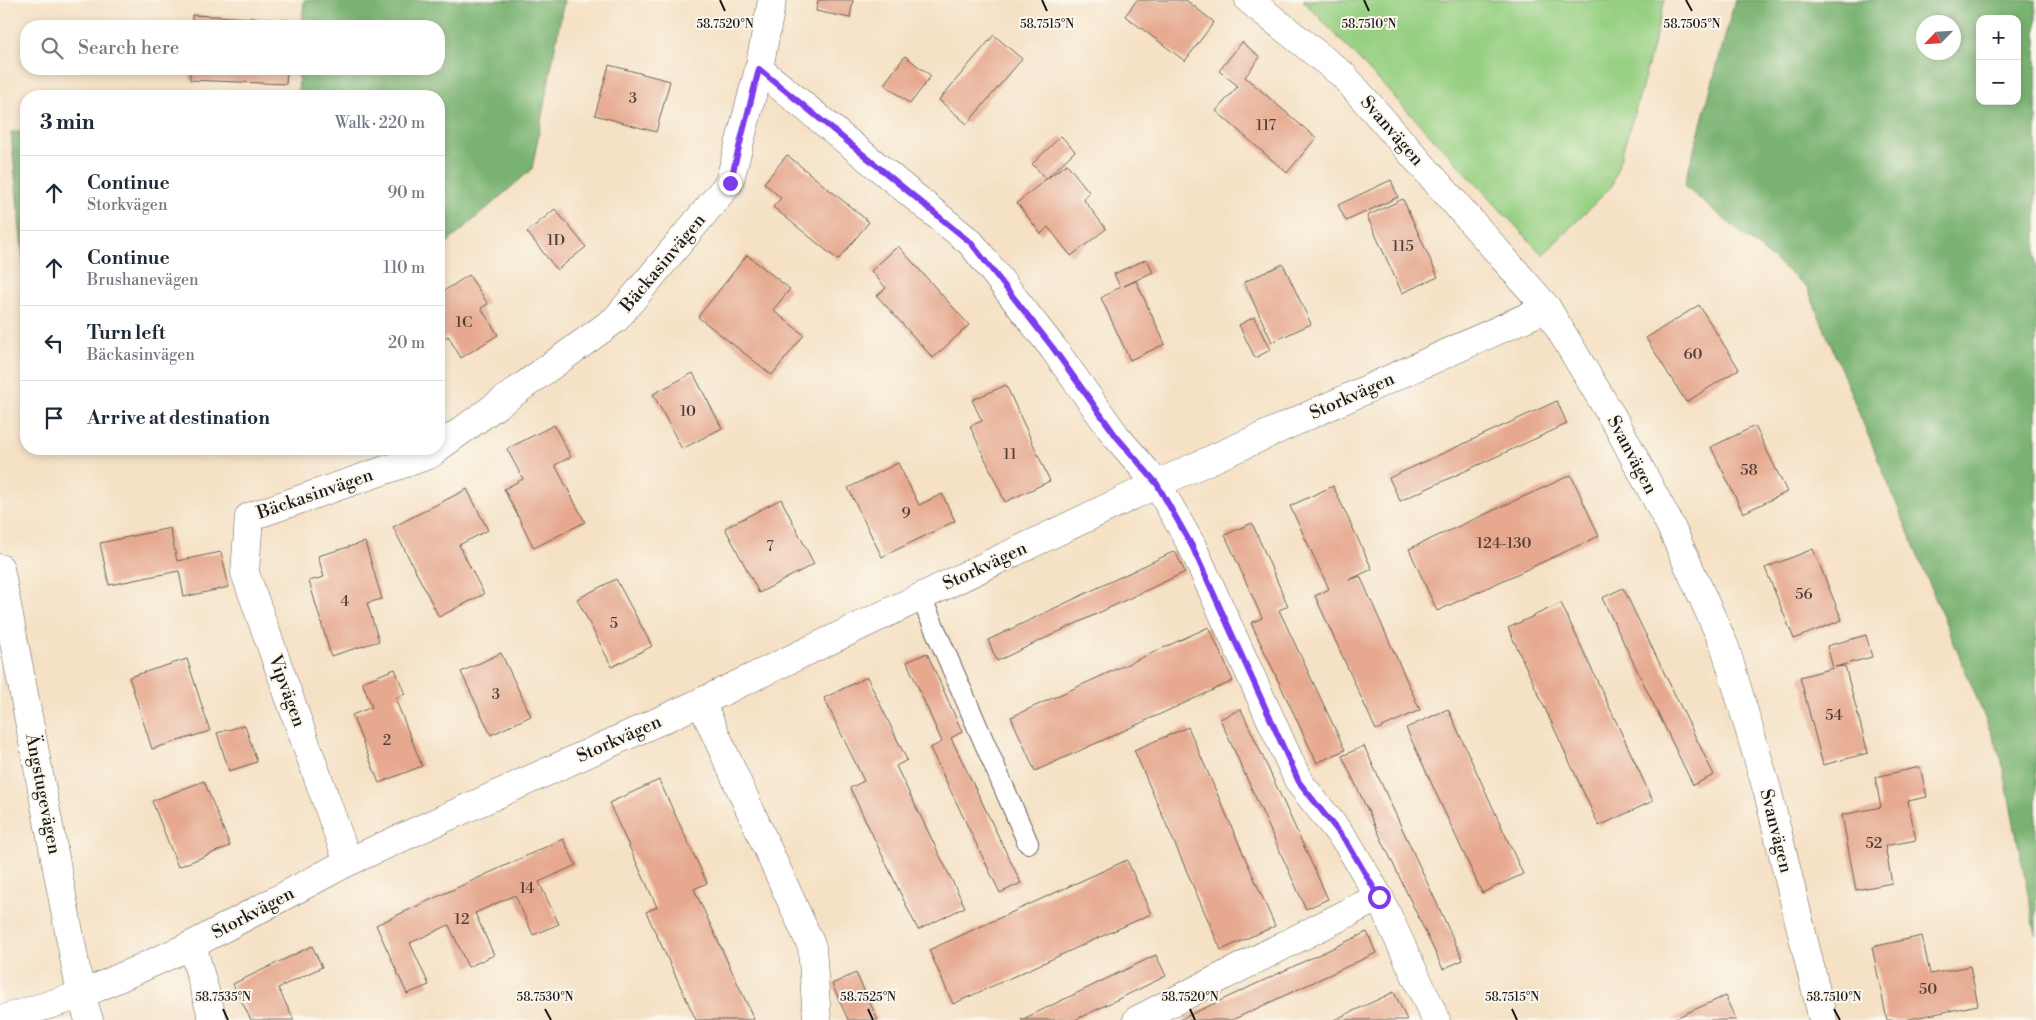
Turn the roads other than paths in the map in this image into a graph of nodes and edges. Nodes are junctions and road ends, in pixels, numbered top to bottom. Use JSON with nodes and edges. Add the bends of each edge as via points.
{"nodes":[{"id":1,"x":772,"y":0,"type":"edge"},
{"id":2,"x":1249,"y":0,"type":"edge"},
{"id":3,"x":759,"y":69,"type":"junction"},
{"id":4,"x":1547,"y":308,"type":"junction"},
{"id":5,"x":445,"y":443,"type":"edge"},
{"id":6,"x":426,"y":455,"type":"edge"},
{"id":7,"x":1157,"y":484,"type":"junction"},
{"id":8,"x":249,"y":517,"type":"joint"},
{"id":9,"x":0,"y":568,"type":"edge"},
{"id":10,"x":921,"y":597,"type":"junction"},
{"id":11,"x":700,"y":702,"type":"junction"},
{"id":12,"x":1028,"y":843,"type":"dead end"},
{"id":13,"x":348,"y":862,"type":"junction"},
{"id":14,"x":1379,"y":897,"type":"junction"},
{"id":15,"x":192,"y":945,"type":"junction"},
{"id":16,"x":85,"y":1008,"type":"edge"},
{"id":17,"x":0,"y":1020,"type":"edge"},
{"id":18,"x":213,"y":1020,"type":"edge"},
{"id":19,"x":817,"y":1020,"type":"edge"},
{"id":20,"x":1137,"y":1020,"type":"edge"},
{"id":21,"x":1436,"y":1020,"type":"edge"},
{"id":22,"x":1823,"y":1020,"type":"edge"}],
"edges":[{"from":1,"to":3,"type":"street","name":"Bäckasinvägen"},
{"from":2,"to":4,"type":"street","name":"Svanvägen","via":[[1343,75]]},
{"from":3,"to":5,"type":"street","name":"Bäckasinvägen","via":[[730,183],[616,319]]},
{"from":3,"to":7,"type":"street","via":[[971,243],[1116,436]]},
{"from":4,"to":7,"type":"street","name":"Storkvägen"},
{"from":4,"to":22,"type":"street","name":"Svanvägen","via":[[1617,425],[1665,517],[1724,647],[1768,793]]},
{"from":6,"to":8,"type":"street","name":"Bäckasinvägen"},
{"from":7,"to":10,"type":"street","name":"Storkvägen"},
{"from":7,"to":14,"type":"street","via":[[1192,546],[1299,782],[1348,844]]},
{"from":8,"to":13,"type":"street","name":"Vipvägen","via":[[245,572]]},
{"from":9,"to":16,"type":"street","name":"Ängstugevägen"},
{"from":10,"to":11,"type":"street","name":"Storkvägen"},
{"from":10,"to":12,"type":"lane"},
{"from":11,"to":13,"type":"street","name":"Storkvägen"},
{"from":11,"to":19,"type":"street","via":[[812,947]]},
{"from":13,"to":15,"type":"street","name":"Storkvägen"},
{"from":14,"to":20,"type":"street"},
{"from":14,"to":21,"type":"street"},
{"from":15,"to":16,"type":"street","name":"Storkvägen"},
{"from":15,"to":18,"type":"street"},
{"from":16,"to":17,"type":"street","name":"Storkvägen"}]}
